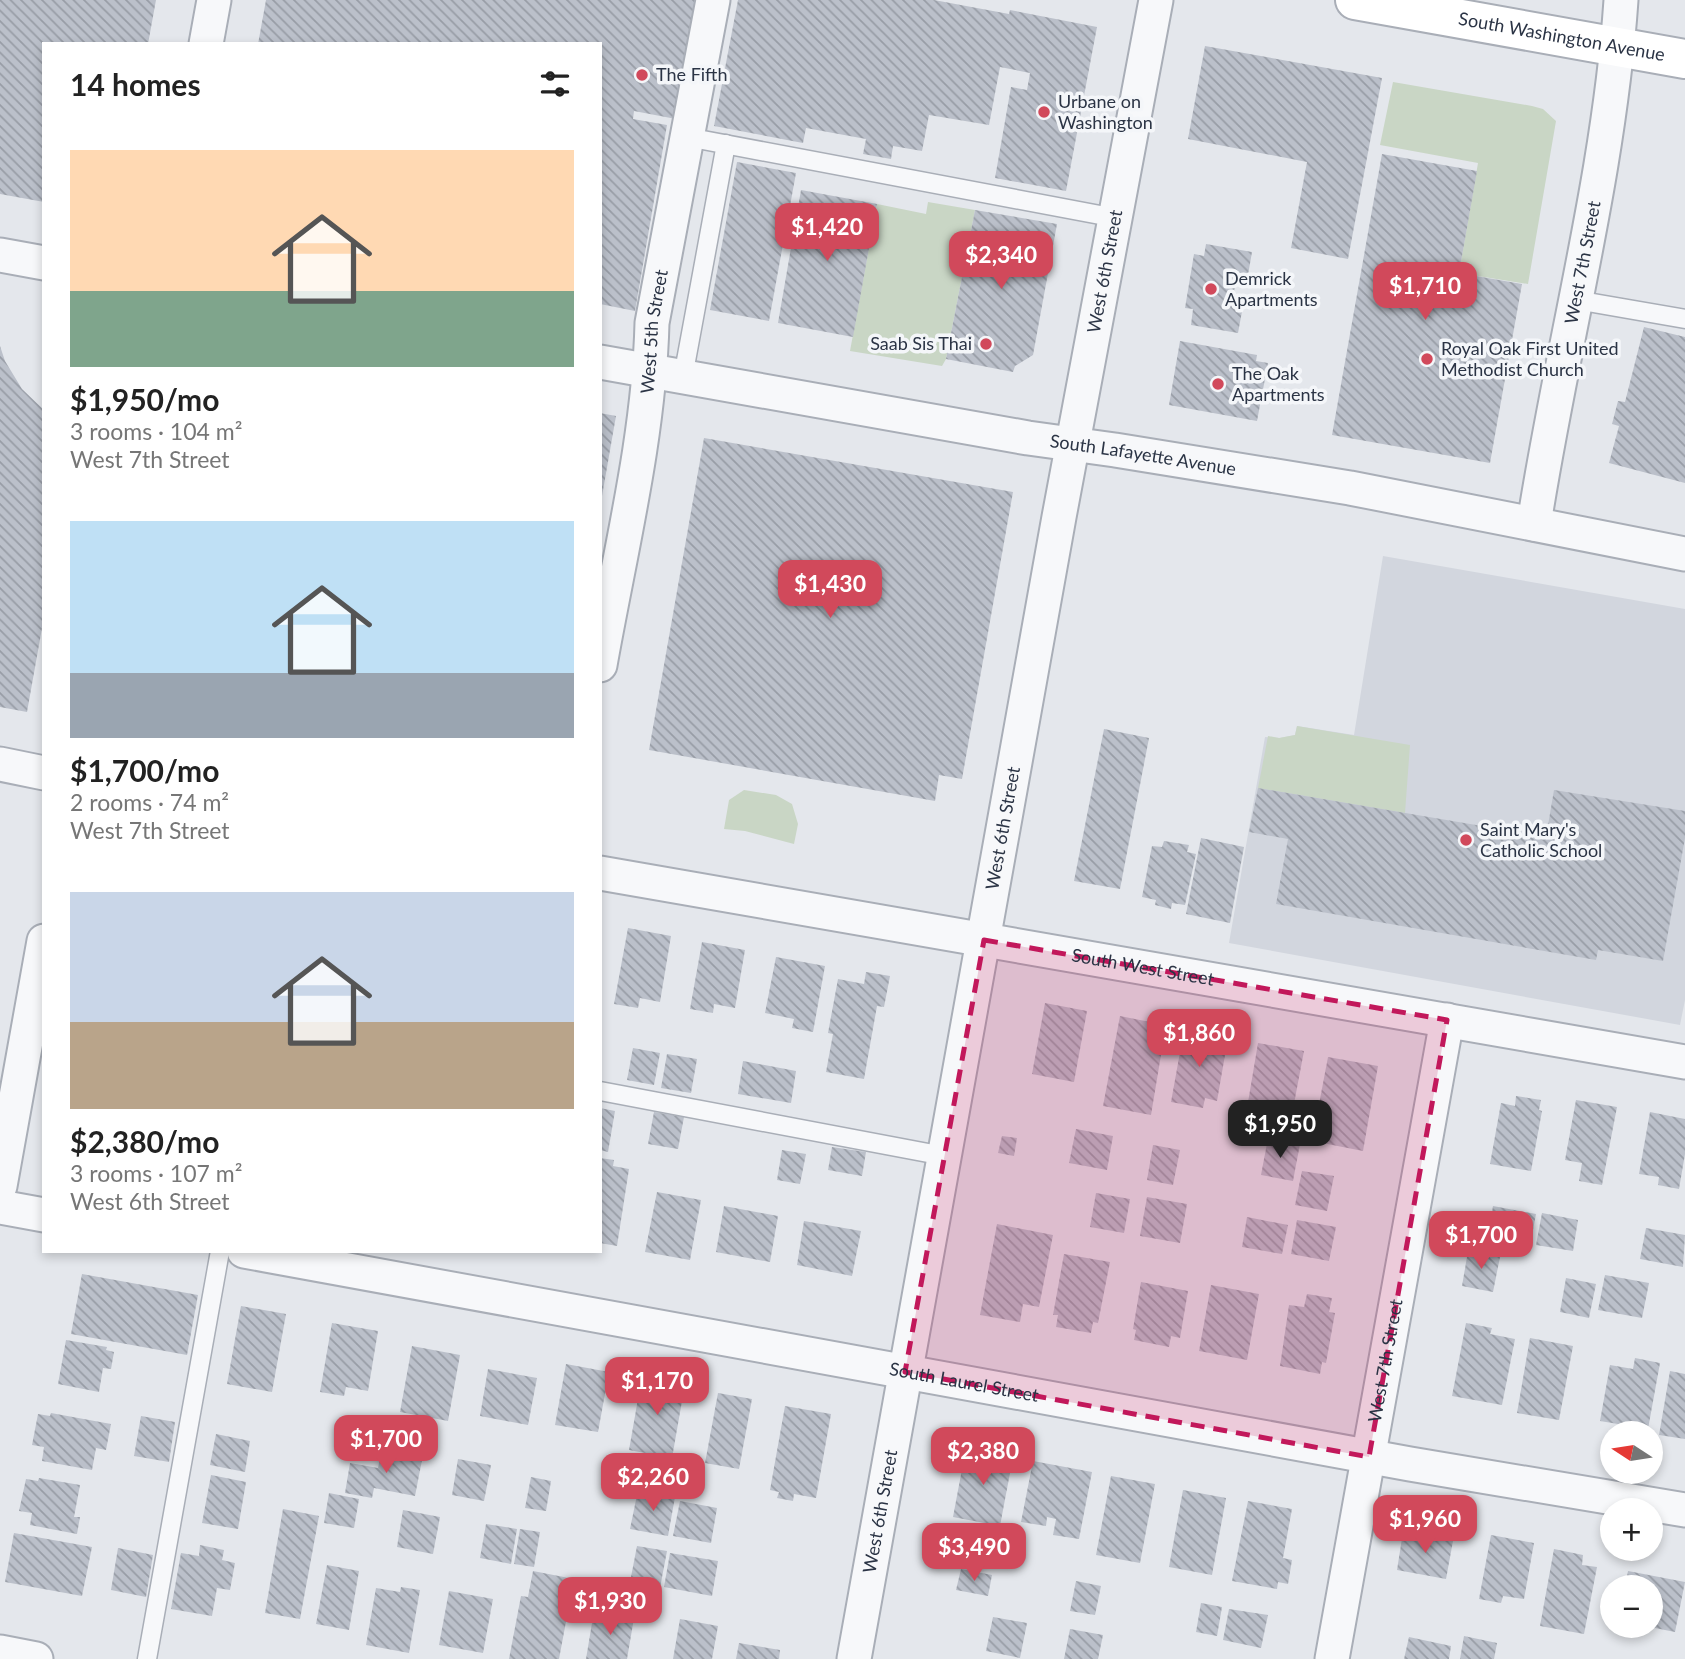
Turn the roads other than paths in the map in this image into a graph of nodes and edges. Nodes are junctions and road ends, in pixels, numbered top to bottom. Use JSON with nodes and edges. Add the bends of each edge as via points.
{"nodes":[{"id":1,"x":214,"y":0,"type":"edge"},
{"id":2,"x":713,"y":0,"type":"edge"},
{"id":3,"x":1156,"y":0,"type":"edge"},
{"id":4,"x":1355,"y":0,"type":"edge"},
{"id":5,"x":1621,"y":0,"type":"edge"},
{"id":6,"x":206,"y":42,"type":"edge"},
{"id":7,"x":1618,"y":46,"type":"junction"},
{"id":8,"x":1685,"y":59,"type":"edge"},
{"id":9,"x":687,"y":137,"type":"junction"},
{"id":10,"x":726,"y":144,"type":"junction"},
{"id":11,"x":1116,"y":218,"type":"junction"},
{"id":12,"x":0,"y":255,"type":"edge"},
{"id":13,"x":42,"y":263,"type":"edge"},
{"id":14,"x":1576,"y":300,"type":"junction"},
{"id":15,"x":1685,"y":319,"type":"edge"},
{"id":16,"x":602,"y":362,"type":"edge"},
{"id":17,"x":667,"y":374,"type":"junction"},
{"id":18,"x":1073,"y":443,"type":"junction"},
{"id":19,"x":1534,"y":524,"type":"junction"},
{"id":20,"x":1685,"y":554,"type":"edge"},
{"id":21,"x":602,"y":654,"type":"edge"},
{"id":22,"x":0,"y":764,"type":"edge"},
{"id":23,"x":42,"y":772,"type":"edge"},
{"id":24,"x":602,"y":873,"type":"edge"},
{"id":25,"x":984,"y":940,"type":"junction"},
{"id":26,"x":42,"y":952,"type":"edge"},
{"id":27,"x":1447,"y":1020,"type":"junction"},
{"id":28,"x":1685,"y":1062,"type":"edge"},
{"id":29,"x":602,"y":1091,"type":"edge"},
{"id":30,"x":944,"y":1156,"type":"junction"},
{"id":31,"x":0,"y":1186,"type":"edge"},
{"id":32,"x":0,"y":1207,"type":"edge"},
{"id":33,"x":42,"y":1214,"type":"edge"},
{"id":34,"x":220,"y":1253,"type":"edge"},
{"id":35,"x":255,"y":1253,"type":"edge"},
{"id":36,"x":905,"y":1372,"type":"junction"},
{"id":37,"x":1370,"y":1457,"type":"junction"},
{"id":38,"x":1685,"y":1510,"type":"edge"},
{"id":39,"x":0,"y":1652,"type":"edge"},
{"id":40,"x":36,"y":1659,"type":"edge"},
{"id":41,"x":147,"y":1659,"type":"edge"},
{"id":42,"x":854,"y":1659,"type":"edge"},
{"id":43,"x":1332,"y":1659,"type":"edge"}],
"edges":[{"from":1,"to":6,"type":"street"},
{"from":2,"to":9,"type":"street","name":"West 5th Street"},
{"from":3,"to":11,"type":"street","name":"West 6th Street"},
{"from":4,"to":7,"type":"main road","name":"South Washington Avenue"},
{"from":5,"to":7,"type":"street","name":"West 7th Street"},
{"from":7,"to":8,"type":"main road","name":"South Washington Avenue"},
{"from":7,"to":14,"type":"street","name":"West 7th Street"},
{"from":9,"to":10,"type":"lane"},
{"from":9,"to":17,"type":"street","name":"West 5th Street","via":[[652,323]]},
{"from":10,"to":11,"type":"lane"},
{"from":10,"to":17,"type":"lane"},
{"from":11,"to":18,"type":"street","name":"West 6th Street"},
{"from":12,"to":13,"type":"street"},
{"from":14,"to":15,"type":"lane"},
{"from":14,"to":19,"type":"street","name":"West 7th Street"},
{"from":16,"to":17,"type":"street","name":"South Lafayette Avenue"},
{"from":17,"to":18,"type":"street","name":"South Lafayette Avenue"},
{"from":17,"to":21,"type":"street","name":"West 5th Street","via":[[645,420]]},
{"from":18,"to":19,"type":"street","name":"South Lafayette Avenue","via":[[1350,488]]},
{"from":18,"to":25,"type":"street","name":"West 6th Street"},
{"from":19,"to":20,"type":"street","name":"South Lafayette Avenue"},
{"from":22,"to":23,"type":"street"},
{"from":24,"to":25,"type":"street","name":"South West Street"},
{"from":25,"to":27,"type":"street","name":"South West Street"},
{"from":25,"to":30,"type":"street","name":"West 6th Street"},
{"from":26,"to":31,"type":"street"},
{"from":27,"to":28,"type":"street","name":"South West Street"},
{"from":27,"to":37,"type":"street","name":"West 7th Street"},
{"from":29,"to":30,"type":"lane"},
{"from":30,"to":36,"type":"street","name":"West 6th Street"},
{"from":32,"to":33,"type":"street"},
{"from":34,"to":41,"type":"lane"},
{"from":35,"to":36,"type":"street","name":"South Laurel Street"},
{"from":36,"to":37,"type":"street","name":"South Laurel Street"},
{"from":36,"to":42,"type":"street","name":"West 6th Street"},
{"from":37,"to":38,"type":"street","name":"South Laurel Street"},
{"from":37,"to":43,"type":"street","name":"West 7th Street"},
{"from":39,"to":40,"type":"street"}]}
